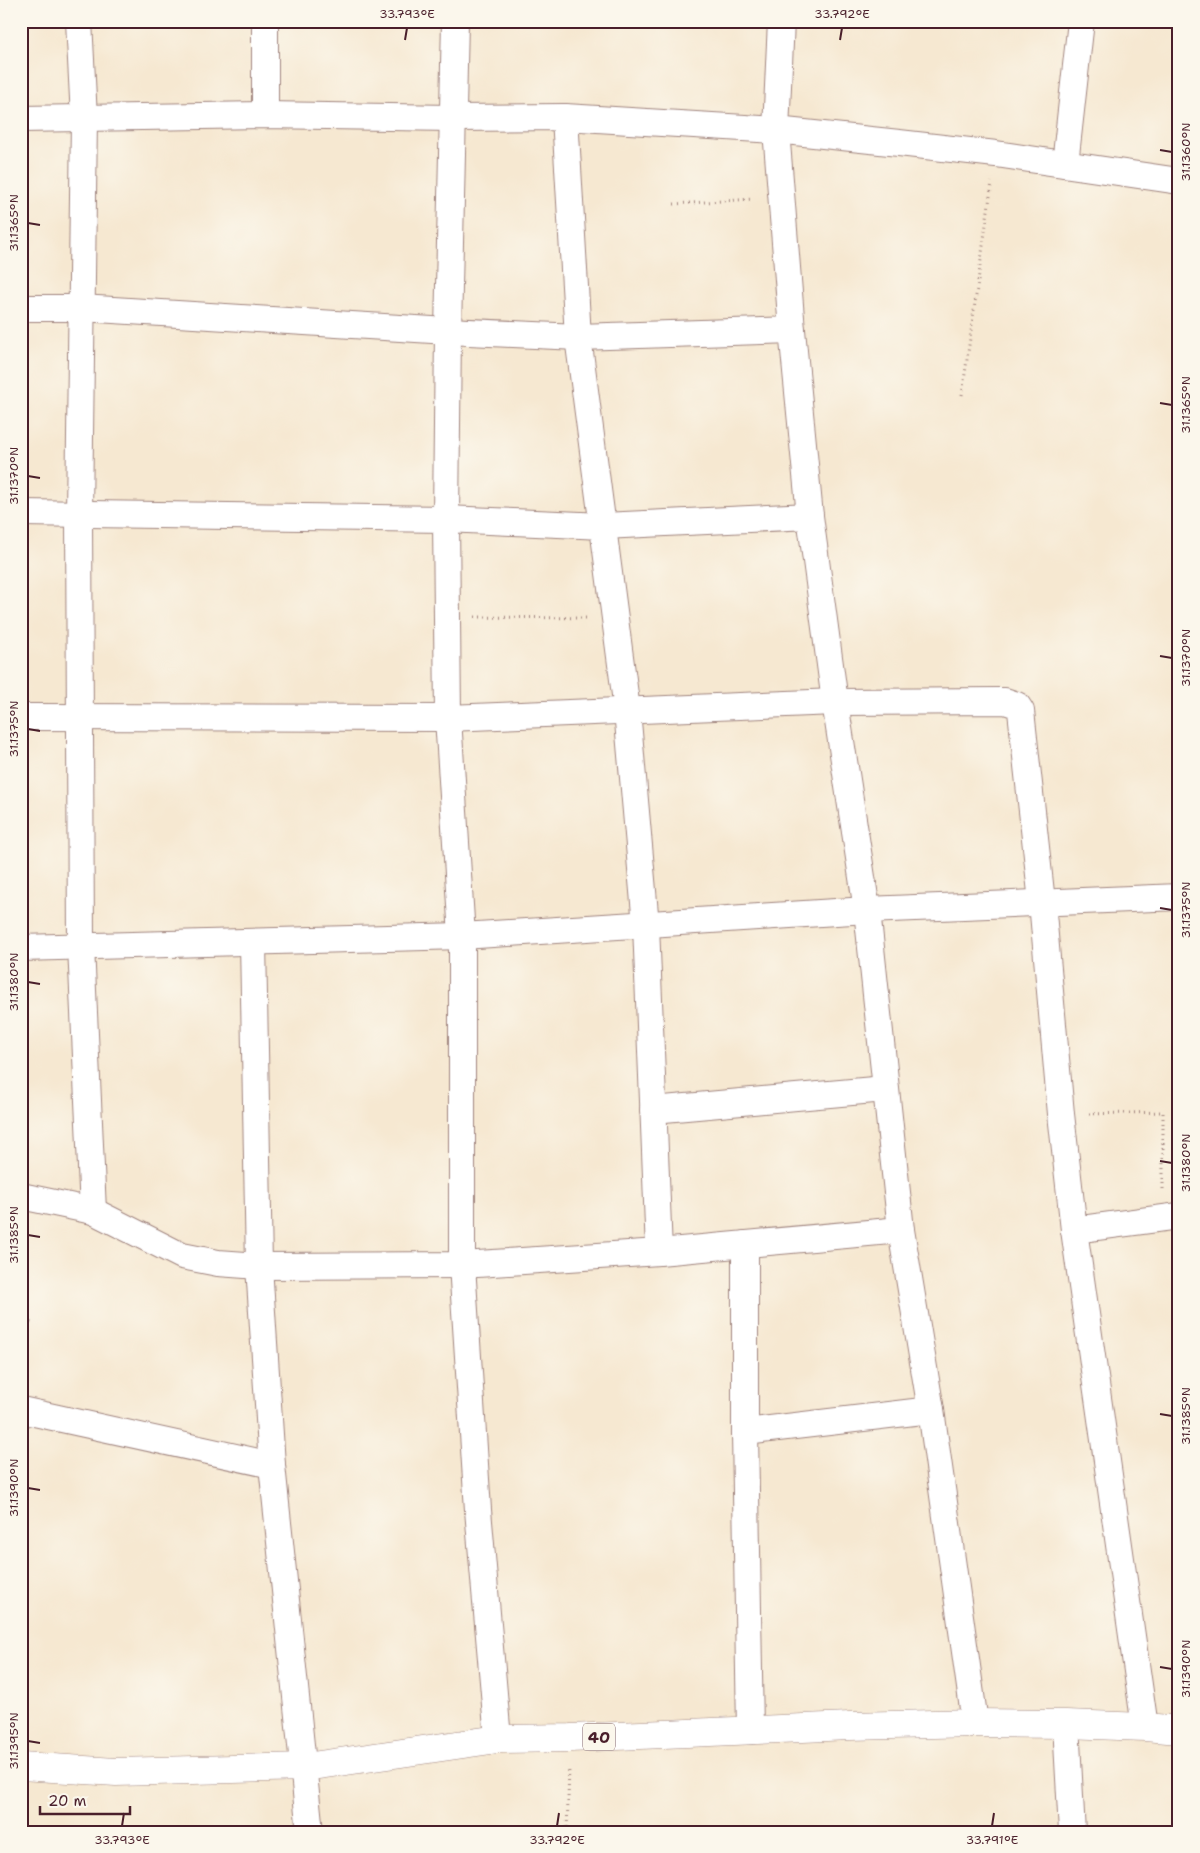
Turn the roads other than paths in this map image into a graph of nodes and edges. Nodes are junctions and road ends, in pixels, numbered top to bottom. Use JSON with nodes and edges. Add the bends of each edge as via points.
{"nodes":[{"id":1,"x":80,"y":21,"type":"edge"},
{"id":2,"x":264,"y":21,"type":"edge"},
{"id":3,"x":455,"y":21,"type":"edge"},
{"id":4,"x":780,"y":21,"type":"edge"},
{"id":5,"x":1081,"y":21,"type":"edge"},
{"id":6,"x":265,"y":115,"type":"junction"},
{"id":7,"x":565,"y":117,"type":"junction"},
{"id":8,"x":84,"y":118,"type":"junction"},
{"id":9,"x":452,"y":118,"type":"junction"},
{"id":10,"x":21,"y":119,"type":"edge"},
{"id":11,"x":776,"y":130,"type":"junction"},
{"id":12,"x":1065,"y":164,"type":"junction"},
{"id":13,"x":1179,"y":181,"type":"edge"},
{"id":14,"x":21,"y":308,"type":"edge"},
{"id":15,"x":81,"y":308,"type":"junction"},
{"id":16,"x":792,"y":330,"type":"junction"},
{"id":17,"x":448,"y":331,"type":"junction"},
{"id":18,"x":578,"y":337,"type":"junction"},
{"id":19,"x":21,"y":513,"type":"edge"},
{"id":20,"x":79,"y":515,"type":"junction"},
{"id":21,"x":810,"y":516,"type":"junction"},
{"id":22,"x":446,"y":519,"type":"junction"},
{"id":23,"x":602,"y":526,"type":"junction"},
{"id":24,"x":835,"y":702,"type":"junction"},
{"id":25,"x":627,"y":710,"type":"junction"},
{"id":26,"x":21,"y":717,"type":"edge"},
{"id":27,"x":81,"y":718,"type":"junction"},
{"id":28,"x":448,"y":718,"type":"junction"},
{"id":29,"x":1179,"y":897,"type":"edge"},
{"id":30,"x":1042,"y":902,"type":"junction"},
{"id":31,"x":867,"y":910,"type":"junction"},
{"id":32,"x":646,"y":925,"type":"junction"},
{"id":33,"x":462,"y":936,"type":"junction"},
{"id":34,"x":253,"y":942,"type":"junction"},
{"id":35,"x":82,"y":946,"type":"junction"},
{"id":36,"x":21,"y":948,"type":"edge"},
{"id":37,"x":885,"y":1089,"type":"junction"},
{"id":38,"x":653,"y":1110,"type":"junction"},
{"id":39,"x":21,"y":1196,"type":"edge"},
{"id":40,"x":93,"y":1211,"type":"junction"},
{"id":41,"x":1171,"y":1218,"type":"edge"},
{"id":42,"x":901,"y":1230,"type":"junction"},
{"id":43,"x":1074,"y":1230,"type":"junction"},
{"id":44,"x":746,"y":1244,"type":"junction"},
{"id":45,"x":660,"y":1252,"type":"junction"},
{"id":46,"x":462,"y":1265,"type":"junction"},
{"id":47,"x":259,"y":1266,"type":"junction"},
{"id":48,"x":21,"y":1410,"type":"edge"},
{"id":49,"x":931,"y":1410,"type":"junction"},
{"id":50,"x":745,"y":1432,"type":"junction"},
{"id":51,"x":272,"y":1465,"type":"junction"},
{"id":52,"x":975,"y":1723,"type":"junction"},
{"id":53,"x":1066,"y":1724,"type":"junction"},
{"id":54,"x":1145,"y":1727,"type":"junction"},
{"id":55,"x":1179,"y":1730,"type":"edge"},
{"id":56,"x":750,"y":1731,"type":"junction"},
{"id":57,"x":498,"y":1739,"type":"junction"},
{"id":58,"x":21,"y":1766,"type":"edge"},
{"id":59,"x":305,"y":1767,"type":"junction"},
{"id":60,"x":310,"y":1832,"type":"edge"},
{"id":61,"x":1072,"y":1832,"type":"edge"}],
"edges":[{"from":1,"to":8,"type":"street"},
{"from":2,"to":6,"type":"street"},
{"from":3,"to":9,"type":"street"},
{"from":4,"to":11,"type":"street"},
{"from":5,"to":12,"type":"street"},
{"from":6,"to":8,"type":"street"},
{"from":6,"to":9,"type":"street"},
{"from":7,"to":9,"type":"street"},
{"from":7,"to":11,"type":"street"},
{"from":7,"to":18,"type":"street"},
{"from":8,"to":10,"type":"street"},
{"from":8,"to":15,"type":"street"},
{"from":9,"to":17,"type":"street"},
{"from":11,"to":12,"type":"street"},
{"from":11,"to":16,"type":"street"},
{"from":12,"to":13,"type":"street"},
{"from":14,"to":15,"type":"street"},
{"from":15,"to":17,"type":"street"},
{"from":15,"to":20,"type":"street"},
{"from":16,"to":18,"type":"street"},
{"from":16,"to":21,"type":"street"},
{"from":17,"to":18,"type":"street"},
{"from":17,"to":22,"type":"street"},
{"from":18,"to":23,"type":"street"},
{"from":19,"to":20,"type":"street"},
{"from":20,"to":22,"type":"street"},
{"from":20,"to":27,"type":"street"},
{"from":21,"to":23,"type":"street"},
{"from":21,"to":24,"type":"street"},
{"from":22,"to":23,"type":"street"},
{"from":22,"to":28,"type":"street"},
{"from":23,"to":25,"type":"street"},
{"from":24,"to":25,"type":"street"},
{"from":24,"to":30,"type":"street","via":[[1005,701],[1017,705],[1021,712]]},
{"from":24,"to":31,"type":"street"},
{"from":25,"to":28,"type":"street"},
{"from":25,"to":32,"type":"street"},
{"from":26,"to":27,"type":"street"},
{"from":27,"to":28,"type":"street"},
{"from":27,"to":35,"type":"street"},
{"from":28,"to":33,"type":"street"},
{"from":29,"to":30,"type":"street"},
{"from":30,"to":31,"type":"street"},
{"from":30,"to":43,"type":"street"},
{"from":31,"to":32,"type":"street"},
{"from":31,"to":37,"type":"street"},
{"from":32,"to":33,"type":"street"},
{"from":32,"to":38,"type":"street"},
{"from":33,"to":34,"type":"street"},
{"from":33,"to":46,"type":"street"},
{"from":34,"to":35,"type":"street"},
{"from":34,"to":47,"type":"street"},
{"from":35,"to":36,"type":"street"},
{"from":35,"to":40,"type":"street"},
{"from":37,"to":38,"type":"street"},
{"from":37,"to":42,"type":"street"},
{"from":38,"to":45,"type":"street"},
{"from":39,"to":40,"type":"street"},
{"from":40,"to":47,"type":"street","via":[[182,1256]]},
{"from":41,"to":43,"type":"street"},
{"from":42,"to":44,"type":"street"},
{"from":42,"to":49,"type":"street"},
{"from":43,"to":54,"type":"street"},
{"from":44,"to":45,"type":"street"},
{"from":44,"to":50,"type":"street"},
{"from":45,"to":46,"type":"street"},
{"from":46,"to":47,"type":"street"},
{"from":46,"to":57,"type":"street","via":[[478,1510]]},
{"from":47,"to":51,"type":"street"},
{"from":48,"to":51,"type":"street"},
{"from":49,"to":50,"type":"street"},
{"from":49,"to":52,"type":"street"},
{"from":50,"to":56,"type":"street"},
{"from":51,"to":59,"type":"street"},
{"from":52,"to":53,"type":"highway","number":"40"},
{"from":52,"to":56,"type":"highway","number":"40"},
{"from":53,"to":54,"type":"highway","number":"40"},
{"from":53,"to":61,"type":"street"},
{"from":54,"to":55,"type":"highway","number":"40"},
{"from":56,"to":57,"type":"highway","number":"40"},
{"from":57,"to":59,"type":"highway","number":"40"},
{"from":58,"to":59,"type":"highway","number":"40","via":[[116,1772]]},
{"from":59,"to":60,"type":"street"}]}
